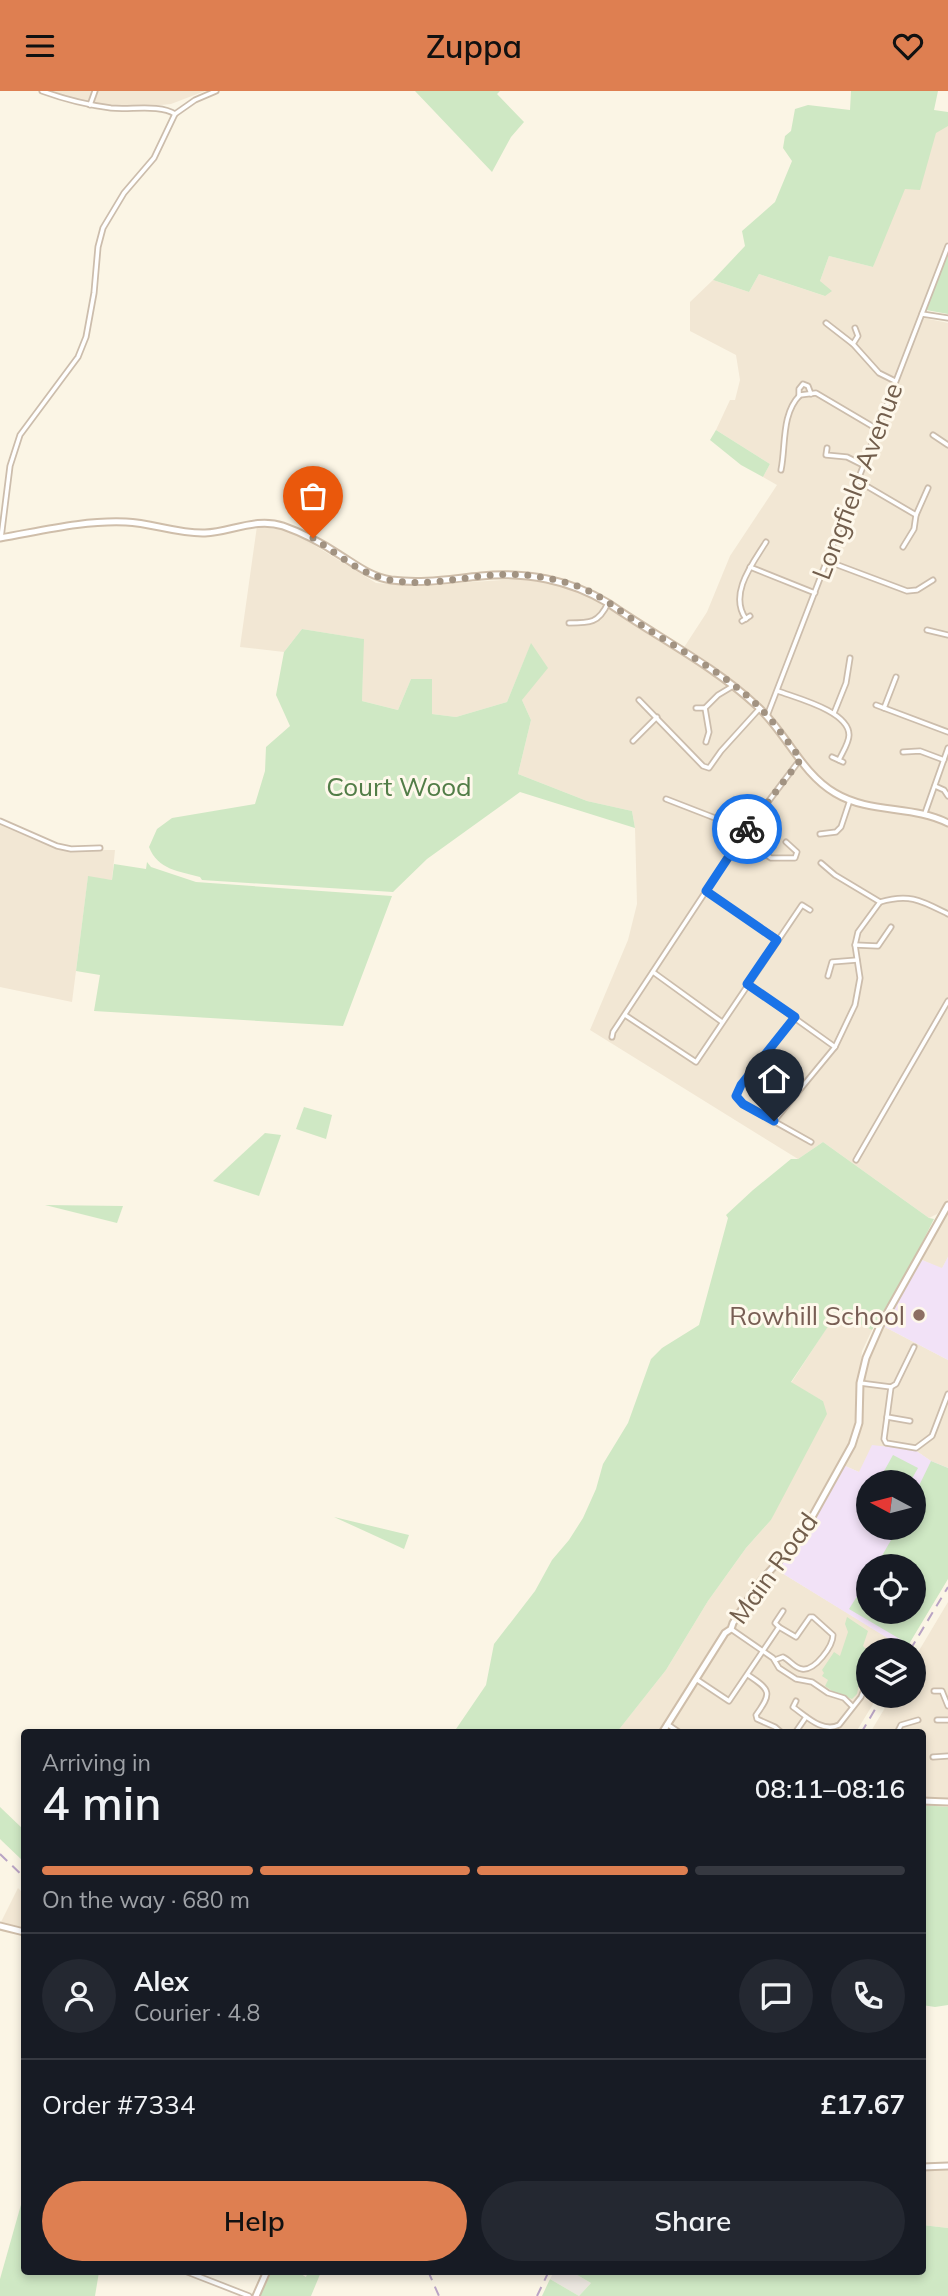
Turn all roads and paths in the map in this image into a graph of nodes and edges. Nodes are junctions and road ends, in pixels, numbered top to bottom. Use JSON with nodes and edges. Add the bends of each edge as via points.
{"nodes":[{"id":1,"x":42,"y":91,"type":"edge"},
{"id":2,"x":95,"y":91,"type":"edge"},
{"id":3,"x":216,"y":91,"type":"edge"},
{"id":4,"x":90,"y":105,"type":"junction"},
{"id":5,"x":176,"y":114,"type":"junction"},
{"id":6,"x":948,"y":246,"type":"edge"},
{"id":7,"x":922,"y":314,"type":"junction"},
{"id":8,"x":948,"y":318,"type":"edge"},
{"id":9,"x":826,"y":323,"type":"dead end"},
{"id":10,"x":855,"y":328,"type":"dead end"},
{"id":11,"x":853,"y":344,"type":"junction"},
{"id":12,"x":895,"y":380,"type":"junction"},
{"id":13,"x":811,"y":394,"type":"junction"},
{"id":14,"x":799,"y":396,"type":"junction"},
{"id":15,"x":877,"y":429,"type":"junction"},
{"id":16,"x":933,"y":435,"type":"dead end"},
{"id":17,"x":948,"y":445,"type":"edge"},
{"id":18,"x":827,"y":449,"type":"dead end"},
{"id":19,"x":863,"y":465,"type":"junction"},
{"id":20,"x":780,"y":470,"type":"dead end"},
{"id":21,"x":858,"y":481,"type":"junction"},
{"id":22,"x":928,"y":488,"type":"dead end"},
{"id":23,"x":916,"y":515,"type":"junction"},
{"id":24,"x":0,"y":538,"type":"edge"},
{"id":25,"x":766,"y":542,"type":"dead end"},
{"id":26,"x":904,"y":547,"type":"dead end"},
{"id":27,"x":827,"y":561,"type":"junction"},
{"id":28,"x":750,"y":568,"type":"junction"},
{"id":29,"x":933,"y":580,"type":"dead end"},
{"id":30,"x":815,"y":593,"type":"junction"},
{"id":31,"x":608,"y":603,"type":"junction"},
{"id":32,"x":746,"y":619,"type":"dead end"},
{"id":33,"x":569,"y":623,"type":"dead end"},
{"id":34,"x":927,"y":630,"type":"dead end"},
{"id":35,"x":948,"y":635,"type":"edge"},
{"id":36,"x":850,"y":658,"type":"dead end"},
{"id":37,"x":896,"y":677,"type":"dead end"},
{"id":38,"x":733,"y":686,"type":"junction"},
{"id":39,"x":778,"y":691,"type":"junction"},
{"id":40,"x":639,"y":700,"type":"dead end"},
{"id":41,"x":876,"y":705,"type":"dead end"},
{"id":42,"x":696,"y":708,"type":"dead end"},
{"id":43,"x":705,"y":708,"type":"junction"},
{"id":44,"x":760,"y":708,"type":"junction"},
{"id":45,"x":884,"y":708,"type":"junction"},
{"id":46,"x":834,"y":713,"type":"junction"},
{"id":47,"x":767,"y":716,"type":"junction"},
{"id":48,"x":657,"y":717,"type":"junction"},
{"id":49,"x":948,"y":732,"type":"edge"},
{"id":50,"x":633,"y":741,"type":"dead end"},
{"id":51,"x":706,"y":742,"type":"dead end"},
{"id":52,"x":948,"y":748,"type":"edge"},
{"id":53,"x":903,"y":751,"type":"dead end"},
{"id":54,"x":832,"y":757,"type":"dead end"},
{"id":55,"x":801,"y":759,"type":"junction"},
{"id":56,"x":944,"y":760,"type":"junction"},
{"id":57,"x":935,"y":786,"type":"junction"},
{"id":58,"x":948,"y":796,"type":"edge"},
{"id":59,"x":666,"y":799,"type":"dead end"},
{"id":60,"x":850,"y":800,"type":"junction"},
{"id":61,"x":925,"y":813,"type":"junction"},
{"id":62,"x":0,"y":821,"type":"edge"},
{"id":63,"x":948,"y":823,"type":"edge"},
{"id":64,"x":826,"y":828,"type":"dead end"},
{"id":65,"x":742,"y":837,"type":"junction"},
{"id":66,"x":786,"y":842,"type":"dead end"},
{"id":67,"x":100,"y":848,"type":"dead end"},
{"id":68,"x":821,"y":863,"type":"dead end"},
{"id":69,"x":706,"y":891,"type":"junction"},
{"id":70,"x":880,"y":902,"type":"junction"},
{"id":71,"x":810,"y":910,"type":"dead end"},
{"id":72,"x":948,"y":914,"type":"edge"},
{"id":73,"x":891,"y":927,"type":"dead end"},
{"id":74,"x":777,"y":940,"type":"junction"},
{"id":75,"x":855,"y":945,"type":"junction"},
{"id":76,"x":857,"y":960,"type":"junction"},
{"id":77,"x":653,"y":972,"type":"junction"},
{"id":78,"x":828,"y":976,"type":"dead end"},
{"id":79,"x":747,"y":984,"type":"junction"},
{"id":80,"x":948,"y":1000,"type":"edge"},
{"id":81,"x":625,"y":1015,"type":"junction"},
{"id":82,"x":795,"y":1017,"type":"junction"},
{"id":83,"x":722,"y":1022,"type":"junction"},
{"id":84,"x":612,"y":1037,"type":"dead end"},
{"id":85,"x":835,"y":1047,"type":"junction"},
{"id":86,"x":774,"y":1121,"type":"junction"},
{"id":87,"x":811,"y":1142,"type":"dead end"},
{"id":88,"x":856,"y":1160,"type":"dead end"},
{"id":89,"x":948,"y":1205,"type":"edge"},
{"id":90,"x":914,"y":1347,"type":"dead end"},
{"id":91,"x":860,"y":1383,"type":"junction"},
{"id":92,"x":891,"y":1387,"type":"junction"},
{"id":93,"x":948,"y":1394,"type":"edge"},
{"id":94,"x":887,"y":1417,"type":"junction"},
{"id":95,"x":911,"y":1421,"type":"dead end"},
{"id":96,"x":783,"y":1611,"type":"dead end"},
{"id":97,"x":779,"y":1627,"type":"junction"},
{"id":98,"x":732,"y":1629,"type":"junction"},
{"id":99,"x":763,"y":1651,"type":"junction"},
{"id":100,"x":775,"y":1660,"type":"junction"},
{"id":101,"x":748,"y":1675,"type":"junction"},
{"id":102,"x":696,"y":1679,"type":"junction"},
{"id":103,"x":934,"y":1691,"type":"dead end"},
{"id":104,"x":796,"y":1702,"type":"dead end"},
{"id":105,"x":856,"y":1702,"type":"edge"},
{"id":106,"x":852,"y":1706,"type":"junction"},
{"id":107,"x":948,"y":1706,"type":"edge"},
{"id":108,"x":807,"y":1717,"type":"junction"},
{"id":109,"x":918,"y":1720,"type":"dead end"},
{"id":110,"x":937,"y":1720,"type":"dead end"},
{"id":111,"x":948,"y":1720,"type":"edge"},
{"id":112,"x":667,"y":1724,"type":"junction"},
{"id":113,"x":664,"y":1729,"type":"edge"},
{"id":114,"x":674,"y":1729,"type":"edge"},
{"id":115,"x":777,"y":1729,"type":"edge"},
{"id":116,"x":798,"y":1729,"type":"edge"},
{"id":117,"x":899,"y":1729,"type":"edge"},
{"id":118,"x":948,"y":1756,"type":"edge"},
{"id":119,"x":933,"y":1757,"type":"dead end"},
{"id":120,"x":926,"y":1801,"type":"edge"},
{"id":121,"x":948,"y":1802,"type":"edge"},
{"id":122,"x":0,"y":1926,"type":"edge"},
{"id":123,"x":21,"y":1931,"type":"edge"},
{"id":124,"x":948,"y":2166,"type":"edge"},
{"id":125,"x":926,"y":2167,"type":"edge"},
{"id":126,"x":195,"y":2275,"type":"edge"},
{"id":127,"x":265,"y":2275,"type":"edge"},
{"id":128,"x":249,"y":2296,"type":"edge"},
{"id":129,"x":256,"y":2296,"type":"edge"}],
"edges":[{"from":1,"to":4,"type":"street"},
{"from":2,"to":4,"type":"street"},
{"from":3,"to":5,"type":"street"},
{"from":4,"to":5,"type":"street","via":[[164,108]]},
{"from":5,"to":24,"type":"street","via":[[154,158],[103,228],[86,337],[65,377],[20,435],[10,466]]},
{"from":6,"to":7,"type":"street","name":"Longfield Avenue"},
{"from":7,"to":8,"type":"street"},
{"from":7,"to":12,"type":"street","name":"Longfield Avenue"},
{"from":9,"to":11,"type":"street"},
{"from":10,"to":11,"type":"street","via":[[860,332]]},
{"from":11,"to":12,"type":"street","via":[[878,373]]},
{"from":12,"to":15,"type":"street","name":"Longfield Avenue"},
{"from":13,"to":14,"type":"street"},
{"from":13,"to":14,"type":"street","via":[[803,384]]},
{"from":13,"to":15,"type":"street"},
{"from":14,"to":20,"type":"street","via":[[785,429]]},
{"from":15,"to":19,"type":"street","name":"Longfield Avenue"},
{"from":16,"to":17,"type":"street"},
{"from":18,"to":19,"type":"street","via":[[826,455],[847,457]]},
{"from":19,"to":21,"type":"street","name":"Longfield Avenue"},
{"from":21,"to":23,"type":"street"},
{"from":21,"to":27,"type":"street","name":"Longfield Avenue"},
{"from":22,"to":23,"type":"street"},
{"from":23,"to":26,"type":"street"},
{"from":24,"to":31,"type":"street","via":[[102,522],[195,533],[264,523],[313,538],[386,579],[415,583],[524,575],[570,584]]},
{"from":25,"to":28,"type":"street"},
{"from":27,"to":29,"type":"street","via":[[908,591]]},
{"from":27,"to":30,"type":"street","name":"Longfield Avenue"},
{"from":28,"to":30,"type":"street"},
{"from":28,"to":32,"type":"street","via":[[739,599]]},
{"from":30,"to":39,"type":"street","name":"Longfield Avenue"},
{"from":31,"to":33,"type":"street","via":[[597,619]]},
{"from":31,"to":38,"type":"street"},
{"from":34,"to":35,"type":"street"},
{"from":36,"to":46,"type":"street"},
{"from":37,"to":45,"type":"street"},
{"from":38,"to":43,"type":"street"},
{"from":38,"to":44,"type":"street"},
{"from":39,"to":46,"type":"street"},
{"from":39,"to":47,"type":"street","name":"Longfield Avenue"},
{"from":40,"to":48,"type":"street"},
{"from":41,"to":45,"type":"street"},
{"from":42,"to":43,"type":"street"},
{"from":43,"to":51,"type":"street"},
{"from":44,"to":47,"type":"street"},
{"from":44,"to":48,"type":"street","via":[[709,768]]},
{"from":45,"to":49,"type":"street"},
{"from":46,"to":54,"type":"street","via":[[849,732],[841,761]]},
{"from":47,"to":55,"type":"street"},
{"from":48,"to":50,"type":"street"},
{"from":52,"to":56,"type":"street"},
{"from":53,"to":56,"type":"street","via":[[920,751]]},
{"from":55,"to":60,"type":"street","via":[[814,777]]},
{"from":55,"to":65,"type":"street"},
{"from":56,"to":57,"type":"street"},
{"from":57,"to":58,"type":"street"},
{"from":57,"to":61,"type":"street"},
{"from":59,"to":65,"type":"street","via":[[715,818]]},
{"from":60,"to":61,"type":"street"},
{"from":60,"to":64,"type":"street","via":[[841,827],[823,834]]},
{"from":61,"to":63,"type":"street"},
{"from":62,"to":67,"type":"street","via":[[57,846]]},
{"from":65,"to":66,"type":"street","via":[[771,858],[795,858],[797,852]]},
{"from":65,"to":69,"type":"street"},
{"from":68,"to":70,"type":"street"},
{"from":69,"to":74,"type":"street"},
{"from":69,"to":77,"type":"street"},
{"from":70,"to":72,"type":"street","via":[[898,896]]},
{"from":70,"to":75,"type":"street","via":[[858,932]]},
{"from":71,"to":74,"type":"street","via":[[802,905]]},
{"from":73,"to":75,"type":"street","via":[[878,946]]},
{"from":74,"to":79,"type":"street"},
{"from":75,"to":76,"type":"street"},
{"from":76,"to":78,"type":"street","via":[[832,962]]},
{"from":76,"to":85,"type":"street","via":[[860,978],[855,1005]]},
{"from":77,"to":81,"type":"street"},
{"from":77,"to":83,"type":"street"},
{"from":79,"to":82,"type":"street"},
{"from":79,"to":83,"type":"street"},
{"from":80,"to":88,"type":"street"},
{"from":81,"to":83,"type":"street","via":[[696,1062]]},
{"from":81,"to":84,"type":"street"},
{"from":82,"to":85,"type":"street"},
{"from":82,"to":86,"type":"street","via":[[736,1096]]},
{"from":85,"to":86,"type":"street"},
{"from":86,"to":87,"type":"street"},
{"from":89,"to":91,"type":"street","name":"Main Road","via":[[880,1326]]},
{"from":90,"to":92,"type":"street"},
{"from":91,"to":92,"type":"street"},
{"from":91,"to":98,"type":"street","name":"Main Road","via":[[859,1423],[852,1444],[802,1535],[759,1583]]},
{"from":92,"to":94,"type":"street"},
{"from":93,"to":94,"type":"street","via":[[932,1436],[916,1448],[886,1443]]},
{"from":94,"to":95,"type":"street"},
{"from":96,"to":97,"type":"street","via":[[775,1623]]},
{"from":97,"to":99,"type":"street"},
{"from":97,"to":100,"type":"street","via":[[796,1637],[813,1617],[833,1640],[809,1668],[797,1668],[783,1656]]},
{"from":98,"to":99,"type":"street"},
{"from":98,"to":102,"type":"street","name":"Main Road"},
{"from":99,"to":100,"type":"street"},
{"from":99,"to":101,"type":"street"},
{"from":100,"to":106,"type":"street","via":[[778,1668],[796,1679],[812,1682]]},
{"from":101,"to":102,"type":"street","via":[[729,1701]]},
{"from":101,"to":115,"type":"street","via":[[768,1693],[757,1719]]},
{"from":102,"to":112,"type":"street","name":"Main Road"},
{"from":103,"to":107,"type":"street","via":[[942,1691]]},
{"from":104,"to":108,"type":"street","via":[[793,1707]]},
{"from":105,"to":106,"type":"street"},
{"from":106,"to":108,"type":"street","via":[[835,1727],[824,1727]]},
{"from":108,"to":116,"type":"street"},
{"from":109,"to":117,"type":"street"},
{"from":110,"to":111,"type":"street"},
{"from":112,"to":113,"type":"street","name":"Main Road"},
{"from":112,"to":114,"type":"street"},
{"from":118,"to":119,"type":"street"},
{"from":120,"to":121,"type":"street"},
{"from":122,"to":123,"type":"street"},
{"from":124,"to":125,"type":"street"},
{"from":126,"to":128,"type":"street"},
{"from":127,"to":129,"type":"street"}]}
